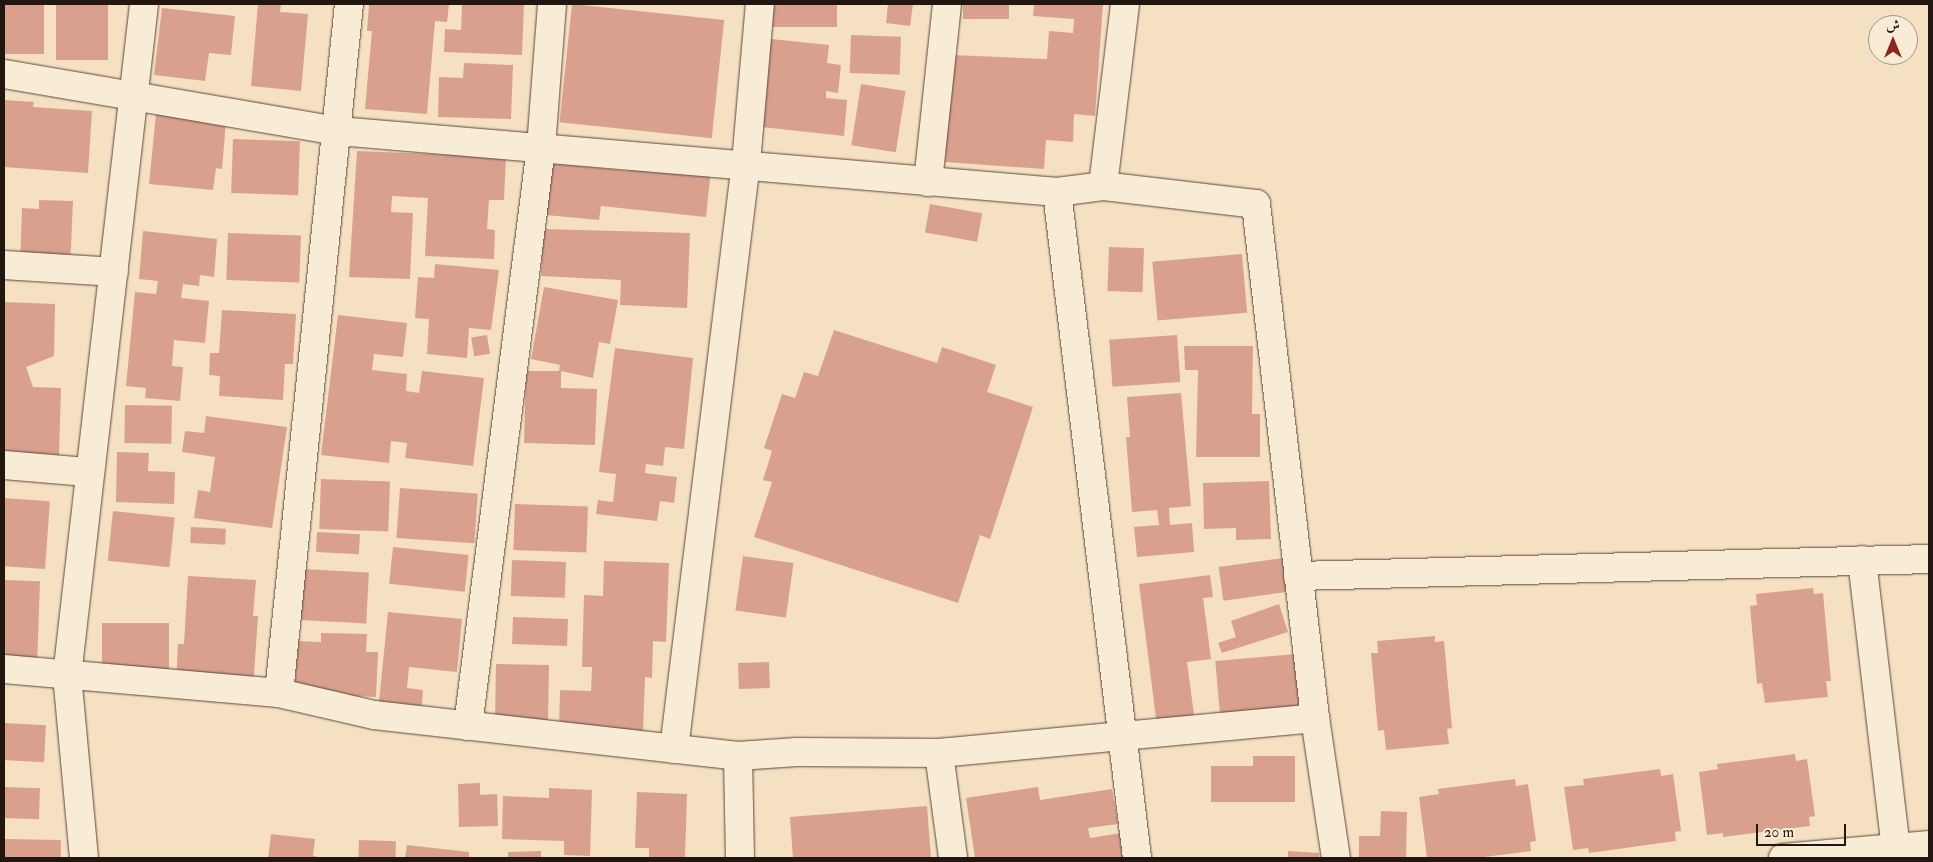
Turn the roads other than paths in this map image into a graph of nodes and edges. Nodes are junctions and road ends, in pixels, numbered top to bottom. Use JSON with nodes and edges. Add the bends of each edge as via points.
{"nodes":[{"id":1,"x":144,"y":4,"type":"edge"},
{"id":2,"x":349,"y":4,"type":"edge"},
{"id":3,"x":552,"y":4,"type":"edge"},
{"id":4,"x":760,"y":4,"type":"edge"},
{"id":5,"x":947,"y":4,"type":"edge"},
{"id":6,"x":1125,"y":4,"type":"edge"},
{"id":7,"x":4,"y":74,"type":"edge"},
{"id":8,"x":135,"y":98,"type":"junction"},
{"id":9,"x":338,"y":130,"type":"junction"},
{"id":10,"x":541,"y":147,"type":"junction"},
{"id":11,"x":746,"y":163,"type":"junction"},
{"id":12,"x":928,"y":182,"type":"junction"},
{"id":13,"x":1103,"y":186,"type":"junction"},
{"id":14,"x":1057,"y":192,"type":"junction"},
{"id":15,"x":4,"y":265,"type":"edge"},
{"id":16,"x":114,"y":272,"type":"junction"},
{"id":17,"x":4,"y":465,"type":"edge"},
{"id":18,"x":88,"y":472,"type":"junction"},
{"id":19,"x":1929,"y":559,"type":"edge"},
{"id":20,"x":1862,"y":560,"type":"junction"},
{"id":21,"x":1298,"y":576,"type":"junction"},
{"id":22,"x":4,"y":669,"type":"edge"},
{"id":23,"x":67,"y":676,"type":"junction"},
{"id":24,"x":279,"y":693,"type":"junction"},
{"id":25,"x":1315,"y":718,"type":"junction"},
{"id":26,"x":468,"y":726,"type":"junction"},
{"id":27,"x":1121,"y":736,"type":"junction"},
{"id":28,"x":674,"y":749,"type":"junction"},
{"id":29,"x":939,"y":753,"type":"junction"},
{"id":30,"x":738,"y":756,"type":"junction"},
{"id":31,"x":1929,"y":845,"type":"edge"},
{"id":32,"x":1896,"y":848,"type":"junction"},
{"id":33,"x":84,"y":858,"type":"edge"},
{"id":34,"x":740,"y":858,"type":"edge"},
{"id":35,"x":953,"y":858,"type":"edge"},
{"id":36,"x":1137,"y":858,"type":"edge"},
{"id":37,"x":1336,"y":858,"type":"edge"},
{"id":38,"x":1783,"y":858,"type":"edge"}],
"edges":[{"from":1,"to":8,"type":"street"},
{"from":2,"to":9,"type":"street"},
{"from":3,"to":10,"type":"street"},
{"from":4,"to":11,"type":"street"},
{"from":5,"to":12,"type":"street"},
{"from":6,"to":13,"type":"street"},
{"from":7,"to":8,"type":"street"},
{"from":8,"to":9,"type":"street"},
{"from":8,"to":16,"type":"street"},
{"from":9,"to":10,"type":"street"},
{"from":9,"to":24,"type":"street"},
{"from":10,"to":11,"type":"street"},
{"from":10,"to":26,"type":"street"},
{"from":11,"to":12,"type":"street"},
{"from":11,"to":28,"type":"street"},
{"from":12,"to":14,"type":"street"},
{"from":13,"to":14,"type":"street"},
{"from":13,"to":21,"type":"street","via":[[1256,204]]},
{"from":14,"to":27,"type":"street"},
{"from":15,"to":16,"type":"street"},
{"from":16,"to":18,"type":"street"},
{"from":17,"to":18,"type":"street"},
{"from":18,"to":23,"type":"street"},
{"from":19,"to":20,"type":"street"},
{"from":20,"to":21,"type":"street"},
{"from":20,"to":32,"type":"street"},
{"from":21,"to":25,"type":"street"},
{"from":22,"to":23,"type":"street"},
{"from":23,"to":24,"type":"street"},
{"from":23,"to":33,"type":"street"},
{"from":24,"to":26,"type":"street","via":[[374,716]]},
{"from":25,"to":27,"type":"street"},
{"from":25,"to":37,"type":"street"},
{"from":26,"to":28,"type":"street"},
{"from":27,"to":29,"type":"street"},
{"from":27,"to":36,"type":"street"},
{"from":28,"to":30,"type":"street"},
{"from":29,"to":30,"type":"street","via":[[797,752]]},
{"from":29,"to":35,"type":"street"},
{"from":30,"to":34,"type":"street"},
{"from":31,"to":32,"type":"street"},
{"from":32,"to":38,"type":"street"}]}
